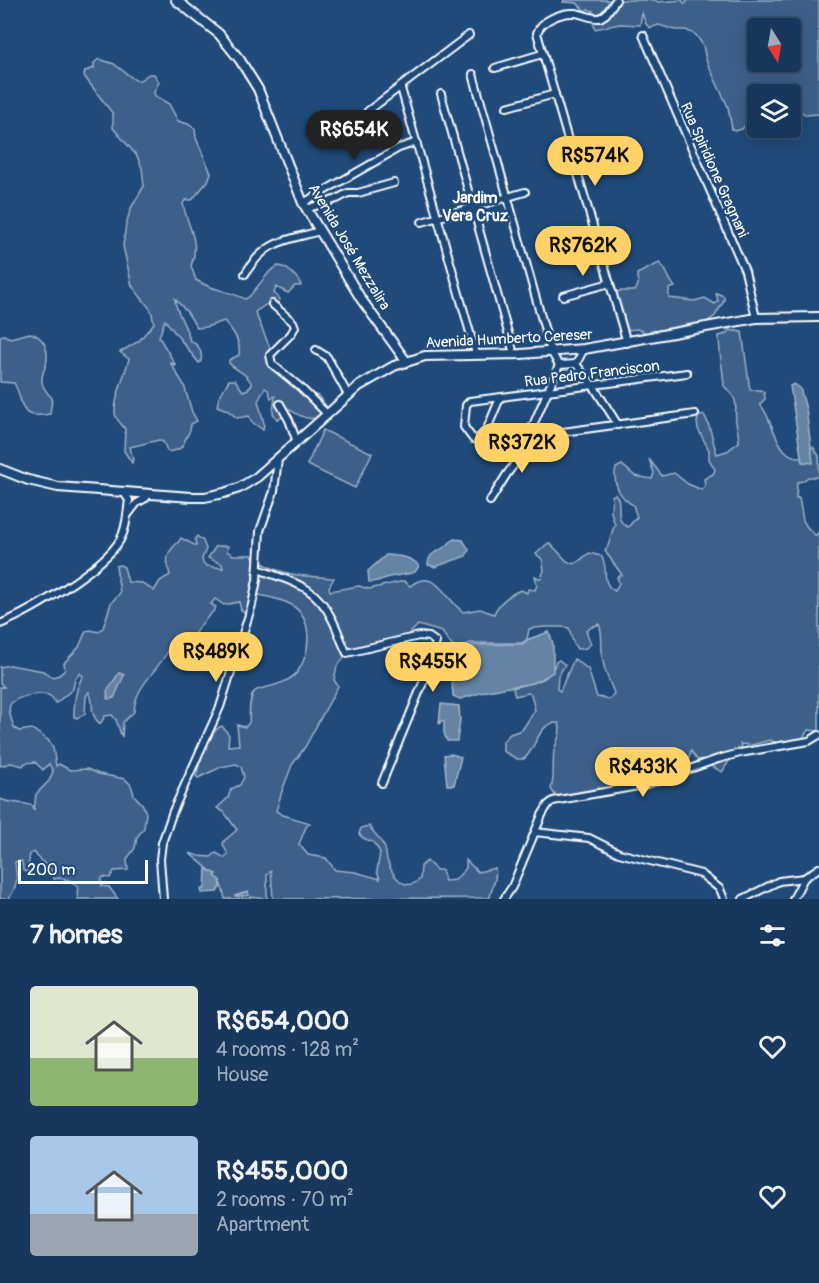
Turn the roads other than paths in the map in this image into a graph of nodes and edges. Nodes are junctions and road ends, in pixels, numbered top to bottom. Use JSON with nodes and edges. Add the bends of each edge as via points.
{"nodes":[{"id":1,"x":176,"y":0,"type":"edge"},
{"id":2,"x":616,"y":0,"type":"edge"},
{"id":3,"x":469,"y":35,"type":"dead end"},
{"id":4,"x":643,"y":35,"type":"dead end"},
{"id":5,"x":542,"y":54,"type":"junction"},
{"id":6,"x":495,"y":68,"type":"dead end"},
{"id":7,"x":473,"y":74,"type":"dead end"},
{"id":8,"x":401,"y":88,"type":"junction"},
{"id":9,"x":441,"y":94,"type":"dead end"},
{"id":10,"x":555,"y":94,"type":"junction"},
{"id":11,"x":507,"y":107,"type":"dead end"},
{"id":12,"x":362,"y":119,"type":"dead end"},
{"id":13,"x":417,"y":142,"type":"junction"},
{"id":14,"x":394,"y":183,"type":"dead end"},
{"id":15,"x":525,"y":192,"type":"dead end"},
{"id":16,"x":508,"y":197,"type":"junction"},
{"id":17,"x":304,"y":206,"type":"junction"},
{"id":18,"x":474,"y":207,"type":"junction"},
{"id":19,"x":438,"y":217,"type":"junction"},
{"id":20,"x":422,"y":222,"type":"dead end"},
{"id":21,"x":320,"y":231,"type":"junction"},
{"id":22,"x":245,"y":274,"type":"dead end"},
{"id":23,"x":610,"y":283,"type":"junction"},
{"id":24,"x":563,"y":296,"type":"dead end"},
{"id":25,"x":272,"y":304,"type":"dead end"},
{"id":26,"x":756,"y":318,"type":"junction"},
{"id":27,"x":817,"y":318,"type":"edge"},
{"id":28,"x":627,"y":343,"type":"junction"},
{"id":29,"x":584,"y":349,"type":"junction"},
{"id":30,"x":316,"y":350,"type":"dead end"},
{"id":31,"x":551,"y":352,"type":"junction"},
{"id":32,"x":476,"y":354,"type":"junction"},
{"id":33,"x":514,"y":354,"type":"junction"},
{"id":34,"x":406,"y":361,"type":"junction"},
{"id":35,"x":576,"y":364,"type":"junction"},
{"id":36,"x":559,"y":365,"type":"junction"},
{"id":37,"x":687,"y":373,"type":"dead end"},
{"id":38,"x":594,"y":387,"type":"junction"},
{"id":39,"x":549,"y":392,"type":"junction"},
{"id":40,"x":348,"y":395,"type":"junction"},
{"id":41,"x":500,"y":398,"type":"junction"},
{"id":42,"x":280,"y":404,"type":"dead end"},
{"id":43,"x":327,"y":414,"type":"junction"},
{"id":44,"x":695,"y":414,"type":"dead end"},
{"id":45,"x":618,"y":424,"type":"junction"},
{"id":46,"x":526,"y":437,"type":"junction"},
{"id":47,"x":504,"y":440,"type":"dead end"},
{"id":48,"x":297,"y":442,"type":"junction"},
{"id":49,"x":278,"y":459,"type":"junction"},
{"id":50,"x":0,"y":469,"type":"edge"},
{"id":51,"x":136,"y":495,"type":"junction"},
{"id":52,"x":490,"y":501,"type":"dead end"},
{"id":53,"x":127,"y":516,"type":"junction"},
{"id":54,"x":258,"y":569,"type":"junction"},
{"id":55,"x":0,"y":624,"type":"edge"},
{"id":56,"x":819,"y":735,"type":"edge"},
{"id":57,"x":382,"y":783,"type":"dead end"},
{"id":58,"x":535,"y":832,"type":"junction"},
{"id":59,"x":819,"y":868,"type":"edge"},
{"id":60,"x":804,"y":878,"type":"junction"},
{"id":61,"x":163,"y":899,"type":"edge"},
{"id":62,"x":504,"y":899,"type":"edge"},
{"id":63,"x":724,"y":899,"type":"edge"},
{"id":64,"x":743,"y":899,"type":"edge"},
{"id":65,"x":793,"y":899,"type":"edge"}],
"edges":[{"from":1,"to":17,"type":"main road","name":"Avenida José Mezzalira","via":[[219,34],[250,76]]},
{"from":2,"to":5,"type":"street","via":[[600,18],[567,13],[538,28]]},
{"from":3,"to":8,"type":"street"},
{"from":4,"to":26,"type":"street","name":"Rua Spiridione Gragnani","via":[[745,272]]},
{"from":5,"to":6,"type":"street"},
{"from":5,"to":10,"type":"street"},
{"from":7,"to":16,"type":"street"},
{"from":8,"to":12,"type":"street"},
{"from":8,"to":13,"type":"street"},
{"from":9,"to":18,"type":"street"},
{"from":10,"to":11,"type":"street"},
{"from":10,"to":23,"type":"street"},
{"from":13,"to":17,"type":"street","via":[[399,148]]},
{"from":13,"to":19,"type":"street"},
{"from":14,"to":17,"type":"street"},
{"from":15,"to":16,"type":"street"},
{"from":16,"to":18,"type":"street"},
{"from":16,"to":31,"type":"street"},
{"from":17,"to":21,"type":"main road","name":"Avenida José Mezzalira"},
{"from":18,"to":19,"type":"street"},
{"from":18,"to":33,"type":"street"},
{"from":19,"to":20,"type":"street"},
{"from":19,"to":32,"type":"street"},
{"from":21,"to":22,"type":"street","via":[[271,245]]},
{"from":21,"to":34,"type":"main road","name":"Avenida José Mezzalira","via":[[361,299]]},
{"from":23,"to":24,"type":"street"},
{"from":23,"to":28,"type":"street"},
{"from":25,"to":43,"type":"street","via":[[295,327],[270,355],[272,364]]},
{"from":26,"to":27,"type":"main road","name":"Avenida Humberto Cereser"},
{"from":26,"to":28,"type":"main road","name":"Avenida Humberto Cereser"},
{"from":28,"to":29,"type":"main road","name":"Avenida Humberto Cereser"},
{"from":29,"to":31,"type":"main road","name":"Avenida Humberto Cereser"},
{"from":29,"to":35,"type":"street"},
{"from":30,"to":40,"type":"street","via":[[327,357]]},
{"from":31,"to":33,"type":"main road","name":"Avenida Humberto Cereser"},
{"from":31,"to":36,"type":"street"},
{"from":32,"to":33,"type":"main road","name":"Avenida Humberto Cereser"},
{"from":32,"to":34,"type":"main road","name":"Avenida Humberto Cereser","via":[[425,356]]},
{"from":34,"to":40,"type":"main road","name":"Avenida Humberto Cereser","via":[[374,376]]},
{"from":35,"to":36,"type":"street"},
{"from":35,"to":38,"type":"street"},
{"from":36,"to":39,"type":"street"},
{"from":37,"to":38,"type":"street","name":"Rua Pedro Franciscon"},
{"from":38,"to":39,"type":"street","name":"Rua Pedro Franciscon"},
{"from":38,"to":45,"type":"street"},
{"from":39,"to":41,"type":"street","name":"Rua Pedro Franciscon"},
{"from":39,"to":46,"type":"street"},
{"from":40,"to":43,"type":"main road","name":"Avenida Humberto Cereser"},
{"from":41,"to":41,"type":"street","name":"Rua Pedro Franciscon","via":[[467,403],[464,427],[473,439],[487,429]]},
{"from":42,"to":48,"type":"street"},
{"from":43,"to":48,"type":"main road","name":"Avenida Humberto Cereser"},
{"from":44,"to":45,"type":"street"},
{"from":45,"to":46,"type":"street"},
{"from":46,"to":47,"type":"street"},
{"from":46,"to":52,"type":"street","via":[[519,458]]},
{"from":48,"to":49,"type":"main road","name":"Avenida Humberto Cereser"},
{"from":49,"to":51,"type":"main road","name":"Avenida Humberto Cereser","via":[[257,477],[224,493],[181,499]]},
{"from":49,"to":54,"type":"street","via":[[274,491],[260,531]]},
{"from":50,"to":51,"type":"main road","name":"Avenida Humberto Cereser","via":[[42,484]]},
{"from":51,"to":53,"type":"street","via":[[137,502]]},
{"from":51,"to":53,"type":"street","via":[[129,500]]},
{"from":53,"to":55,"type":"street","via":[[120,539],[107,555],[50,598]]},
{"from":54,"to":57,"type":"street","via":[[319,597],[347,653],[419,636],[436,642]]},
{"from":54,"to":61,"type":"street","via":[[252,605],[229,683],[162,843]]},
{"from":56,"to":58,"type":"street","via":[[809,741],[740,753],[644,785],[553,801]]},
{"from":58,"to":62,"type":"street"},
{"from":58,"to":63,"type":"street","via":[[589,838],[618,853],[701,874],[720,889]]},
{"from":59,"to":60,"type":"street"},
{"from":60,"to":64,"type":"street","via":[[780,881]]},
{"from":60,"to":65,"type":"street"}]}
